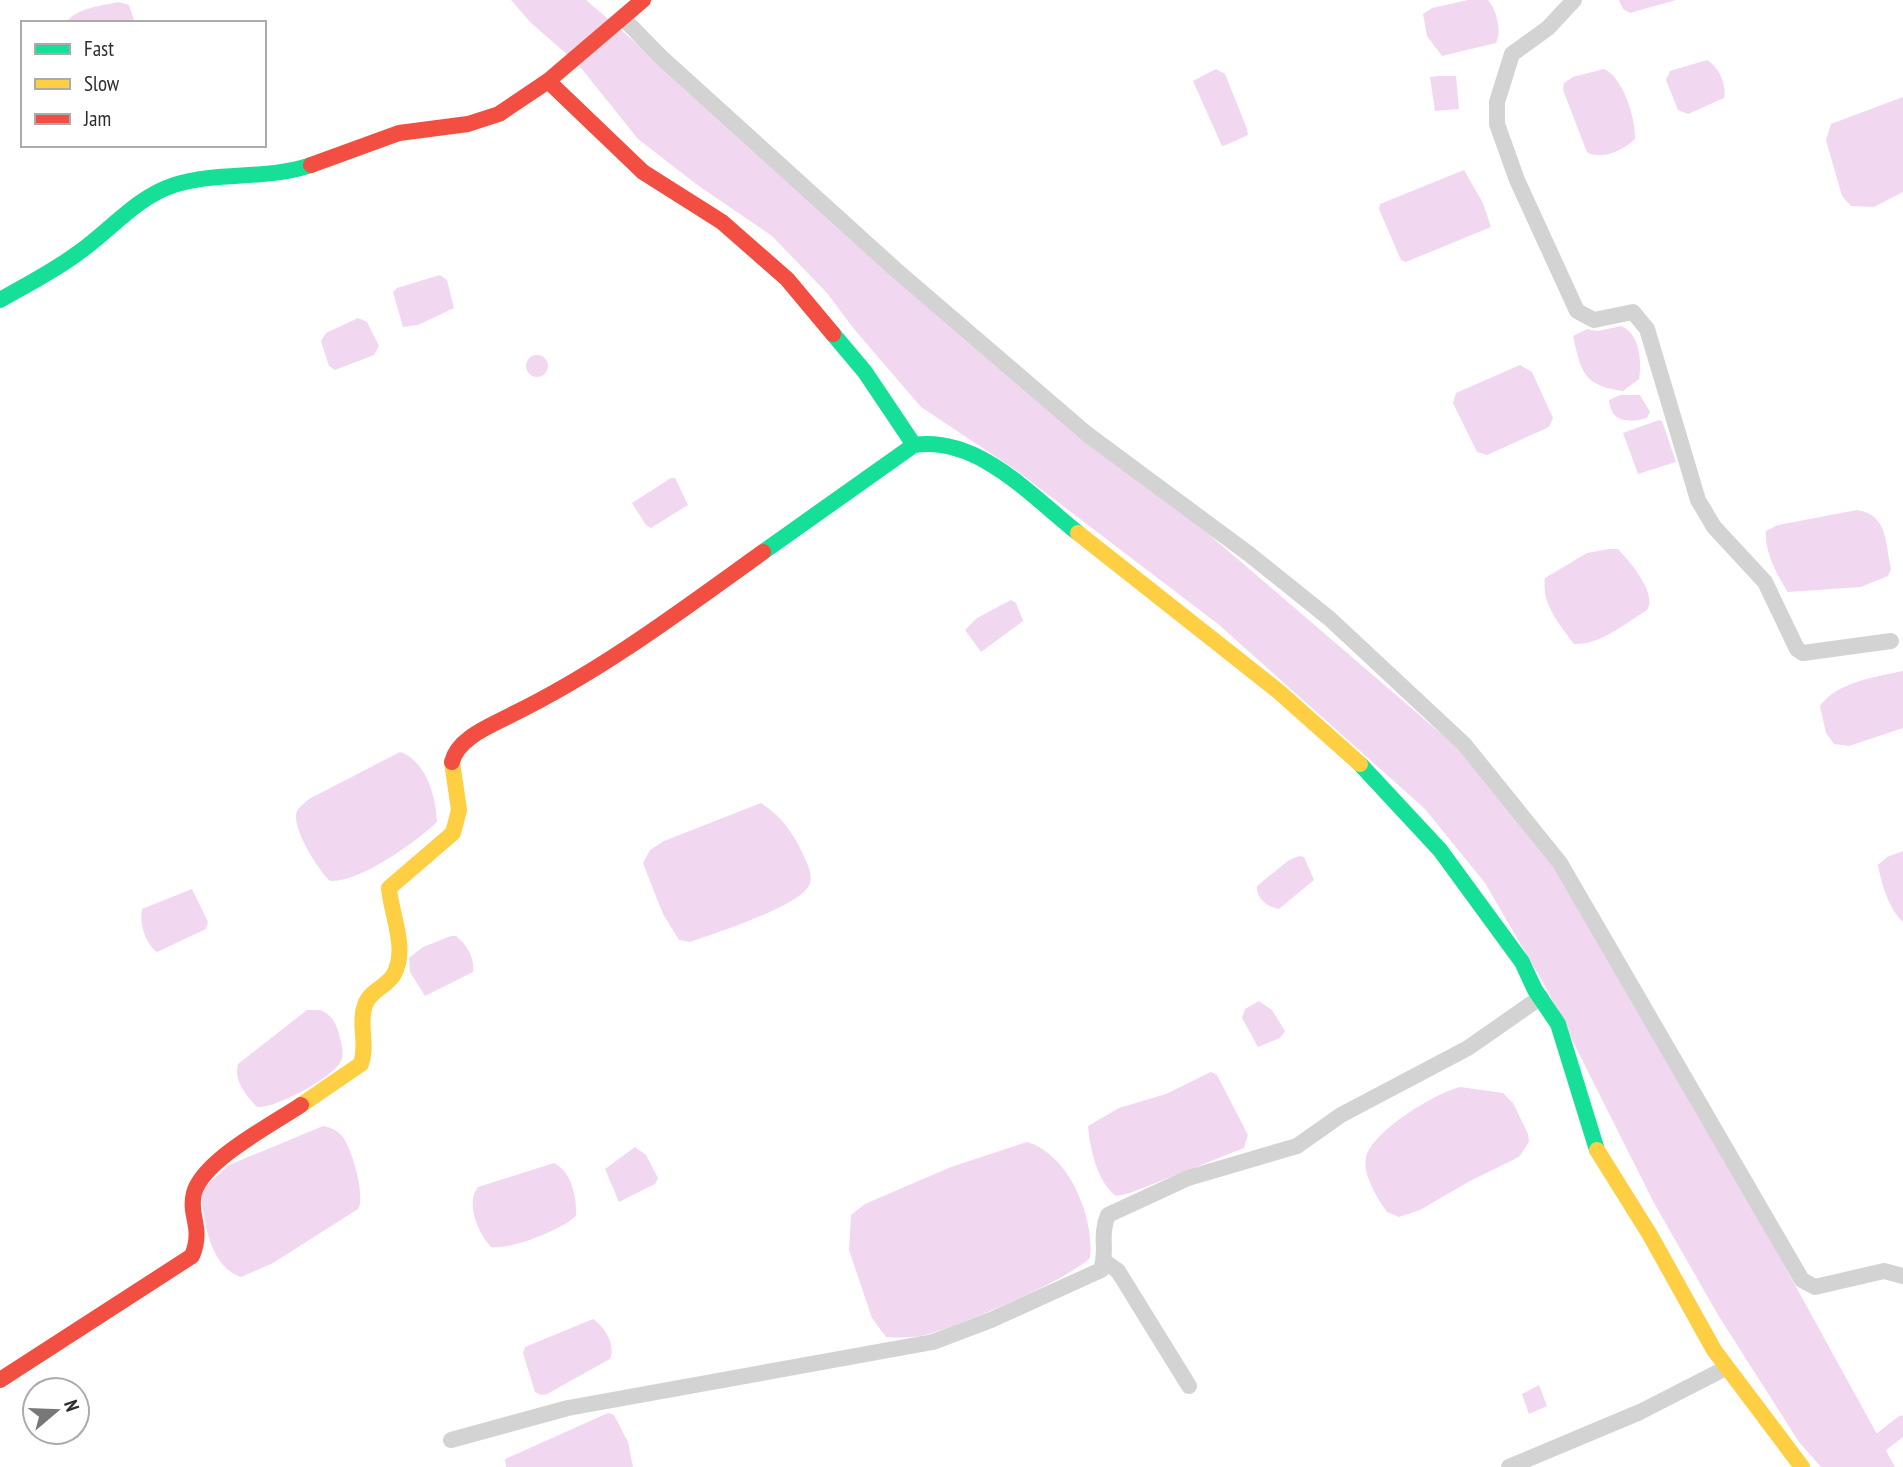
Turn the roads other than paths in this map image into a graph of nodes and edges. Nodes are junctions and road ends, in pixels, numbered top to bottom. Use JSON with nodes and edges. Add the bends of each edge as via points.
{"nodes":[{"id":1,"x":643,"y":0,"type":"edge"},
{"id":2,"x":1574,"y":0,"type":"edge"},
{"id":3,"x":620,"y":21,"type":"junction"},
{"id":4,"x":554,"y":76,"type":"junction"},
{"id":5,"x":0,"y":300,"type":"edge"},
{"id":6,"x":914,"y":444,"type":"junction"},
{"id":7,"x":1891,"y":641,"type":"dead end"},
{"id":8,"x":1541,"y":997,"type":"junction"},
{"id":9,"x":1104,"y":1261,"type":"junction"},
{"id":10,"x":1903,"y":1276,"type":"edge"},
{"id":11,"x":1726,"y":1368,"type":"junction"},
{"id":12,"x":0,"y":1380,"type":"edge"},
{"id":13,"x":1189,"y":1386,"type":"dead end"},
{"id":14,"x":451,"y":1440,"type":"dead end"},
{"id":15,"x":1509,"y":1467,"type":"edge"},
{"id":16,"x":1802,"y":1467,"type":"edge"}],
"edges":[{"from":1,"to":3,"type":"street"},
{"from":2,"to":7,"type":"street","via":[[1548,28],[1512,54],[1496,102],[1497,124],[1517,180],[1577,311],[1594,320],[1633,312],[1647,329],[1698,500],[1714,527],[1765,582],[1797,649],[1803,653]]},
{"from":3,"to":4,"type":"street"},
{"from":3,"to":10,"type":"street","via":[[896,270],[1087,434],[1331,619],[1464,744],[1560,863],[1802,1280],[1815,1287],[1884,1271]]},
{"from":4,"to":5,"type":"street","via":[[517,104],[484,120],[400,133],[294,171],[214,176],[172,186],[130,208],[79,253]]},
{"from":4,"to":6,"type":"street","via":[[643,172],[722,222],[787,279],[866,372]]},
{"from":6,"to":8,"type":"street","via":[[947,444],[970,450],[991,464],[1278,691],[1422,829],[1522,962]]},
{"from":6,"to":12,"type":"street","via":[[623,652],[462,745],[452,759],[458,823],[451,839],[414,863],[389,888],[399,956],[393,976],[364,1004],[361,1031],[366,1054],[361,1065],[212,1165],[195,1182],[191,1195],[198,1245],[192,1256]]},
{"from":8,"to":9,"type":"street","via":[[1468,1048],[1341,1115],[1297,1146],[1188,1178],[1108,1215],[1101,1231]]},
{"from":8,"to":11,"type":"street","via":[[1559,1024],[1590,1135],[1605,1168],[1650,1235]]},
{"from":9,"to":13,"type":"street","via":[[1118,1271]]},
{"from":9,"to":14,"type":"street","via":[[1101,1270],[933,1342],[568,1408]]},
{"from":11,"to":15,"type":"street","via":[[1640,1412]]},
{"from":11,"to":16,"type":"street"}]}
